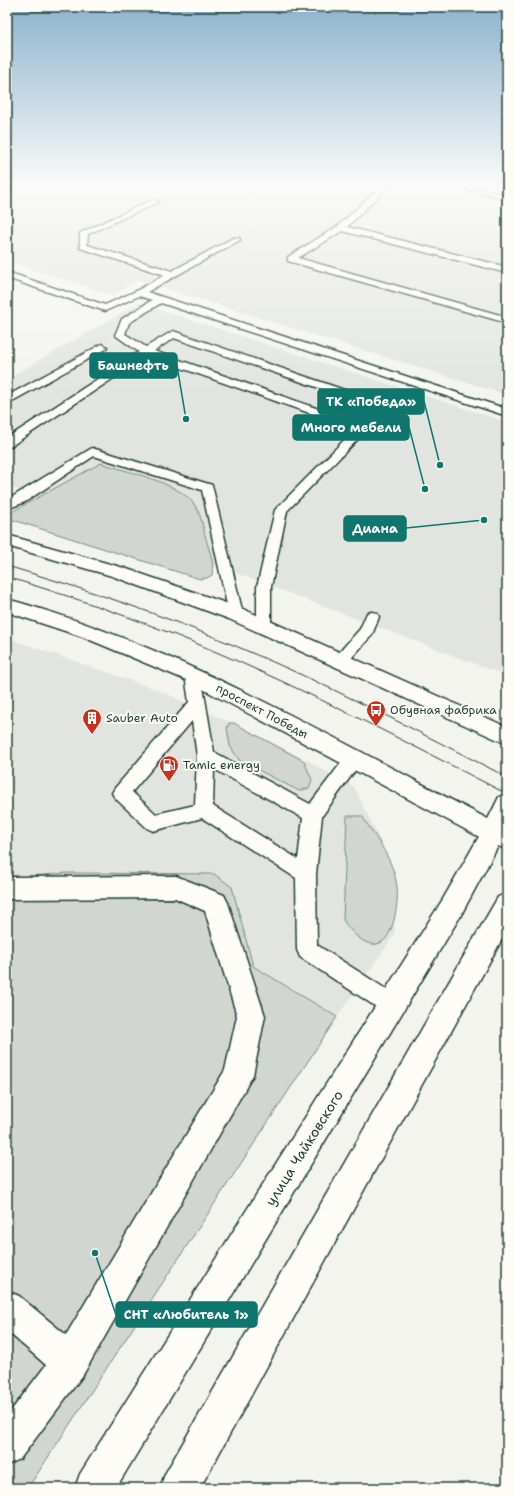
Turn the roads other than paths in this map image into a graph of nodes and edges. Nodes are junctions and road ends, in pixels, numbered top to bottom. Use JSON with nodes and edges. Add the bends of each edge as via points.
{"nodes":[{"id":1,"x":108,"y":254,"type":"edge"},
{"id":2,"x":210,"y":254,"type":"edge"},
{"id":3,"x":298,"y":254,"type":"edge"},
{"id":4,"x":443,"y":254,"type":"edge"},
{"id":5,"x":507,"y":270,"type":"edge"},
{"id":6,"x":172,"y":274,"type":"junction"},
{"id":7,"x":7,"y":275,"type":"edge"},
{"id":8,"x":139,"y":293,"type":"junction"},
{"id":9,"x":161,"y":299,"type":"junction"},
{"id":10,"x":505,"y":317,"type":"edge"},
{"id":11,"x":102,"y":347,"type":"dead end"},
{"id":12,"x":146,"y":352,"type":"junction"},
{"id":13,"x":7,"y":402,"type":"edge"},
{"id":14,"x":384,"y":407,"type":"dead end"},
{"id":15,"x":507,"y":413,"type":"edge"},
{"id":16,"x":7,"y":443,"type":"edge"},
{"id":17,"x":7,"y":505,"type":"edge"},
{"id":18,"x":7,"y":540,"type":"edge"},
{"id":19,"x":7,"y":605,"type":"edge"},
{"id":20,"x":236,"y":614,"type":"junction"},
{"id":21,"x":372,"y":617,"type":"dead end"},
{"id":22,"x":264,"y":626,"type":"junction"},
{"id":23,"x":341,"y":660,"type":"junction"},
{"id":24,"x":193,"y":675,"type":"junction"},
{"id":25,"x":197,"y":704,"type":"junction"},
{"id":26,"x":507,"y":736,"type":"edge"},
{"id":27,"x":206,"y":756,"type":"junction"},
{"id":28,"x":353,"y":760,"type":"junction"},
{"id":29,"x":507,"y":804,"type":"edge"},
{"id":30,"x":204,"y":810,"type":"junction"},
{"id":31,"x":313,"y":814,"type":"junction"},
{"id":32,"x":500,"y":837,"type":"edge"},
{"id":33,"x":306,"y":874,"type":"junction"},
{"id":34,"x":7,"y":888,"type":"edge"},
{"id":35,"x":507,"y":905,"type":"edge"},
{"id":36,"x":392,"y":1005,"type":"junction"},
{"id":37,"x":7,"y":1308,"type":"edge"},
{"id":38,"x":70,"y":1362,"type":"junction"},
{"id":39,"x":7,"y":1446,"type":"edge"},
{"id":40,"x":94,"y":1488,"type":"edge"},
{"id":41,"x":179,"y":1488,"type":"edge"}],
"edges":[{"from":1,"to":6,"type":"lane"},
{"from":2,"to":6,"type":"lane"},
{"from":3,"to":10,"type":"lane","via":[[291,258]]},
{"from":4,"to":5,"type":"lane"},
{"from":6,"to":8,"type":"lane"},
{"from":7,"to":8,"type":"lane","via":[[105,308]]},
{"from":8,"to":9,"type":"lane"},
{"from":9,"to":12,"type":"lane","via":[[125,321],[120,335]]},
{"from":9,"to":15,"type":"lane"},
{"from":11,"to":13,"type":"lane"},
{"from":12,"to":14,"type":"lane","via":[[173,334]]},
{"from":12,"to":16,"type":"lane"},
{"from":12,"to":22,"type":"lane","via":[[363,428],[281,510],[264,587]]},
{"from":17,"to":20,"type":"lane","via":[[92,452],[208,488]]},
{"from":18,"to":20,"type":"main road","via":[[118,572]]},
{"from":19,"to":24,"type":"main road","name":"проспект Победы","via":[[90,632]]},
{"from":20,"to":22,"type":"main road"},
{"from":21,"to":23,"type":"lane","via":[[367,631]]},
{"from":22,"to":23,"type":"main road"},
{"from":23,"to":26,"type":"main road"},
{"from":24,"to":25,"type":"lane"},
{"from":24,"to":28,"type":"main road","name":"проспект Победы"},
{"from":25,"to":27,"type":"lane"},
{"from":25,"to":30,"type":"lane","via":[[121,793],[153,823]]},
{"from":27,"to":30,"type":"lane"},
{"from":27,"to":31,"type":"lane"},
{"from":28,"to":31,"type":"lane"},
{"from":28,"to":32,"type":"main road","name":"проспект Победы"},
{"from":29,"to":32,"type":"main road","name":"улица Чайковского"},
{"from":30,"to":33,"type":"lane"},
{"from":31,"to":33,"type":"lane"},
{"from":32,"to":36,"type":"main road","name":"улица Чайковского","via":[[452,907]]},
{"from":33,"to":36,"type":"lane","via":[[308,950]]},
{"from":34,"to":38,"type":"main road","via":[[176,887],[215,903],[251,1016],[238,1075]]},
{"from":35,"to":41,"type":"main road"},
{"from":36,"to":40,"type":"main road","name":"улица Чайковского"},
{"from":37,"to":38,"type":"main road"},
{"from":38,"to":39,"type":"main road"}]}
